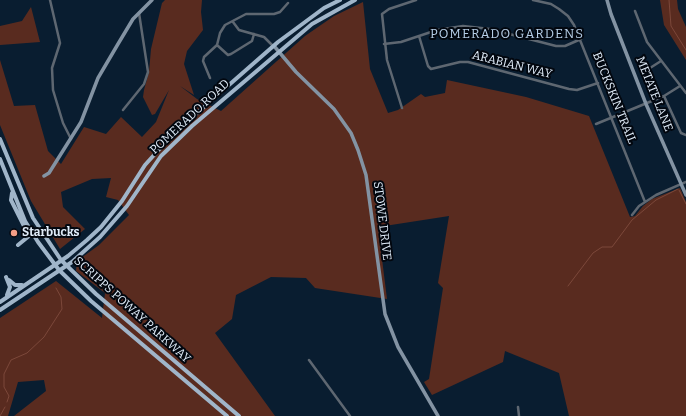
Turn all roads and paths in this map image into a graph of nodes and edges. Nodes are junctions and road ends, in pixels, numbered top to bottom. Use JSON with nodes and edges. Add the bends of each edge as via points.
{"nodes":[{"id":1,"x":50,"y":0,"type":"edge"},
{"id":2,"x":152,"y":0,"type":"edge"},
{"id":3,"x":340,"y":0,"type":"edge"},
{"id":4,"x":355,"y":0,"type":"edge"},
{"id":5,"x":416,"y":0,"type":"edge"},
{"id":6,"x":533,"y":0,"type":"edge"},
{"id":7,"x":607,"y":0,"type":"edge"},
{"id":8,"x":288,"y":3,"type":"dead end"},
{"id":9,"x":635,"y":11,"type":"dead end"},
{"id":10,"x":139,"y":12,"type":"junction"},
{"id":11,"x":233,"y":22,"type":"junction"},
{"id":12,"x":254,"y":34,"type":"junction"},
{"id":13,"x":419,"y":36,"type":"junction"},
{"id":14,"x":581,"y":39,"type":"junction"},
{"id":15,"x":384,"y":44,"type":"junction"},
{"id":16,"x":216,"y":45,"type":"junction"},
{"id":17,"x":274,"y":46,"type":"junction"},
{"id":18,"x":278,"y":51,"type":"junction"},
{"id":19,"x":661,"y":61,"type":"junction"},
{"id":20,"x":643,"y":70,"type":"dead end"},
{"id":21,"x":210,"y":78,"type":"dead end"},
{"id":22,"x":598,"y":83,"type":"junction"},
{"id":23,"x":680,"y":86,"type":"junction"},
{"id":24,"x":686,"y":93,"type":"edge"},
{"id":25,"x":664,"y":96,"type":"junction"},
{"id":26,"x":646,"y":104,"type":"junction"},
{"id":27,"x":402,"y":108,"type":"dead end"},
{"id":28,"x":123,"y":110,"type":"dead end"},
{"id":29,"x":612,"y":118,"type":"junction"},
{"id":30,"x":596,"y":124,"type":"dead end"},
{"id":31,"x":685,"y":135,"type":"edge"},
{"id":32,"x":0,"y":139,"type":"edge"},
{"id":33,"x":71,"y":139,"type":"junction"},
{"id":34,"x":0,"y":159,"type":"edge"},
{"id":35,"x":44,"y":176,"type":"dead end"},
{"id":36,"x":686,"y":182,"type":"edge"},
{"id":37,"x":681,"y":184,"type":"junction"},
{"id":38,"x":12,"y":191,"type":"junction"},
{"id":39,"x":686,"y":195,"type":"edge"},
{"id":40,"x":645,"y":202,"type":"junction"},
{"id":41,"x":632,"y":215,"type":"dead end"},
{"id":42,"x":18,"y":244,"type":"dead end"},
{"id":43,"x":61,"y":260,"type":"junction"},
{"id":44,"x":55,"y":264,"type":"junction"},
{"id":45,"x":66,"y":265,"type":"junction"},
{"id":46,"x":60,"y":270,"type":"junction"},
{"id":47,"x":24,"y":285,"type":"junction"},
{"id":48,"x":6,"y":297,"type":"junction"},
{"id":49,"x":0,"y":302,"type":"edge"},
{"id":50,"x":0,"y":310,"type":"edge"},
{"id":51,"x":309,"y":360,"type":"dead end"},
{"id":52,"x":518,"y":407,"type":"dead end"},
{"id":53,"x":227,"y":416,"type":"edge"},
{"id":54,"x":239,"y":416,"type":"edge"},
{"id":55,"x":350,"y":416,"type":"edge"},
{"id":56,"x":438,"y":416,"type":"edge"},
{"id":57,"x":519,"y":416,"type":"edge"}],
"edges":[{"from":1,"to":33,"type":"street","via":[[60,43],[52,68],[53,90]]},
{"from":2,"to":10,"type":"street"},
{"from":3,"to":17,"type":"main road","name":"POMERADO ROAD","via":[[324,8]]},
{"from":4,"to":18,"type":"main road","name":"POMERADO ROAD","via":[[318,20]]},
{"from":5,"to":15,"type":"street","via":[[382,14]]},
{"from":6,"to":14,"type":"street","name":"BUCKSKIN TRAIL","via":[[551,4],[568,16]]},
{"from":7,"to":26,"type":"street","name":"METATE LANE"},
{"from":8,"to":11,"type":"street","via":[[280,12],[251,13]]},
{"from":9,"to":19,"type":"street","via":[[645,36]]},
{"from":10,"to":28,"type":"street","via":[[148,72],[144,84]]},
{"from":10,"to":33,"type":"street","via":[[104,66],[90,105]]},
{"from":11,"to":12,"type":"street","via":[[239,30]]},
{"from":11,"to":16,"type":"street","via":[[222,29]]},
{"from":12,"to":16,"type":"street","via":[[252,41],[228,55]]},
{"from":12,"to":17,"type":"street","via":[[264,37]]},
{"from":13,"to":14,"type":"street","via":[[446,28],[467,26],[490,29],[556,46],[565,46]]},
{"from":13,"to":15,"type":"street"},
{"from":13,"to":22,"type":"street","name":"ARABIAN WAY","via":[[431,69],[468,62],[569,89],[577,90]]},
{"from":14,"to":22,"type":"street","name":"BUCKSKIN TRAIL"},
{"from":15,"to":27,"type":"street"},
{"from":16,"to":21,"type":"street","via":[[203,61]]},
{"from":17,"to":18,"type":"street","name":"STOWE DRIVE"},
{"from":17,"to":43,"type":"main road","name":"POMERADO ROAD","via":[[164,142],[101,227]]},
{"from":18,"to":45,"type":"main road","name":"POMERADO ROAD","via":[[160,156],[127,206],[106,232]]},
{"from":18,"to":56,"type":"street","name":"STOWE DRIVE","via":[[334,109],[351,133],[366,175],[385,314],[398,347]]},
{"from":19,"to":20,"type":"street"},
{"from":19,"to":23,"type":"street"},
{"from":22,"to":29,"type":"street","name":"BUCKSKIN TRAIL"},
{"from":23,"to":24,"type":"street"},
{"from":23,"to":25,"type":"street"},
{"from":25,"to":26,"type":"street"},
{"from":25,"to":31,"type":"street","via":[[681,133]]},
{"from":26,"to":29,"type":"street"},
{"from":26,"to":37,"type":"street","name":"METATE LANE"},
{"from":29,"to":30,"type":"street"},
{"from":29,"to":40,"type":"street","name":"BUCKSKIN TRAIL"},
{"from":32,"to":43,"type":"main road","name":"SCRIPPS POWAY PARKWAY","via":[[33,218]]},
{"from":33,"to":35,"type":"street","via":[[49,173]]},
{"from":34,"to":38,"type":"main road","name":"SCRIPPS POWAY PARKWAY"},
{"from":36,"to":37,"type":"street"},
{"from":37,"to":39,"type":"street","name":"METATE LANE"},
{"from":37,"to":40,"type":"street"},
{"from":38,"to":42,"type":"main road","via":[[11,200],[29,236]]},
{"from":38,"to":44,"type":"main road","name":"SCRIPPS POWAY PARKWAY","via":[[33,235]]},
{"from":40,"to":41,"type":"street"},
{"from":43,"to":44,"type":"main road","name":"POMERADO ROAD"},
{"from":43,"to":45,"type":"main road","name":"SCRIPPS POWAY PARKWAY"},
{"from":44,"to":46,"type":"main road","name":"SCRIPPS POWAY PARKWAY"},
{"from":44,"to":47,"type":"main road","name":"POMERADO ROAD"},
{"from":45,"to":46,"type":"main road","name":"POMERADO ROAD"},
{"from":45,"to":54,"type":"main road","name":"SCRIPPS POWAY PARKWAY","via":[[96,294]]},
{"from":46,"to":50,"type":"main road","name":"POMERADO ROAD"},
{"from":46,"to":53,"type":"main road","name":"SCRIPPS POWAY PARKWAY","via":[[91,301]]},
{"from":47,"to":48,"type":"main road","name":"POMERADO ROAD"},
{"from":47,"to":48,"type":"main road","via":[[15,285],[6,277],[10,287]]},
{"from":48,"to":49,"type":"main road","name":"POMERADO ROAD"},
{"from":51,"to":55,"type":"street"},
{"from":52,"to":57,"type":"street"}]}
